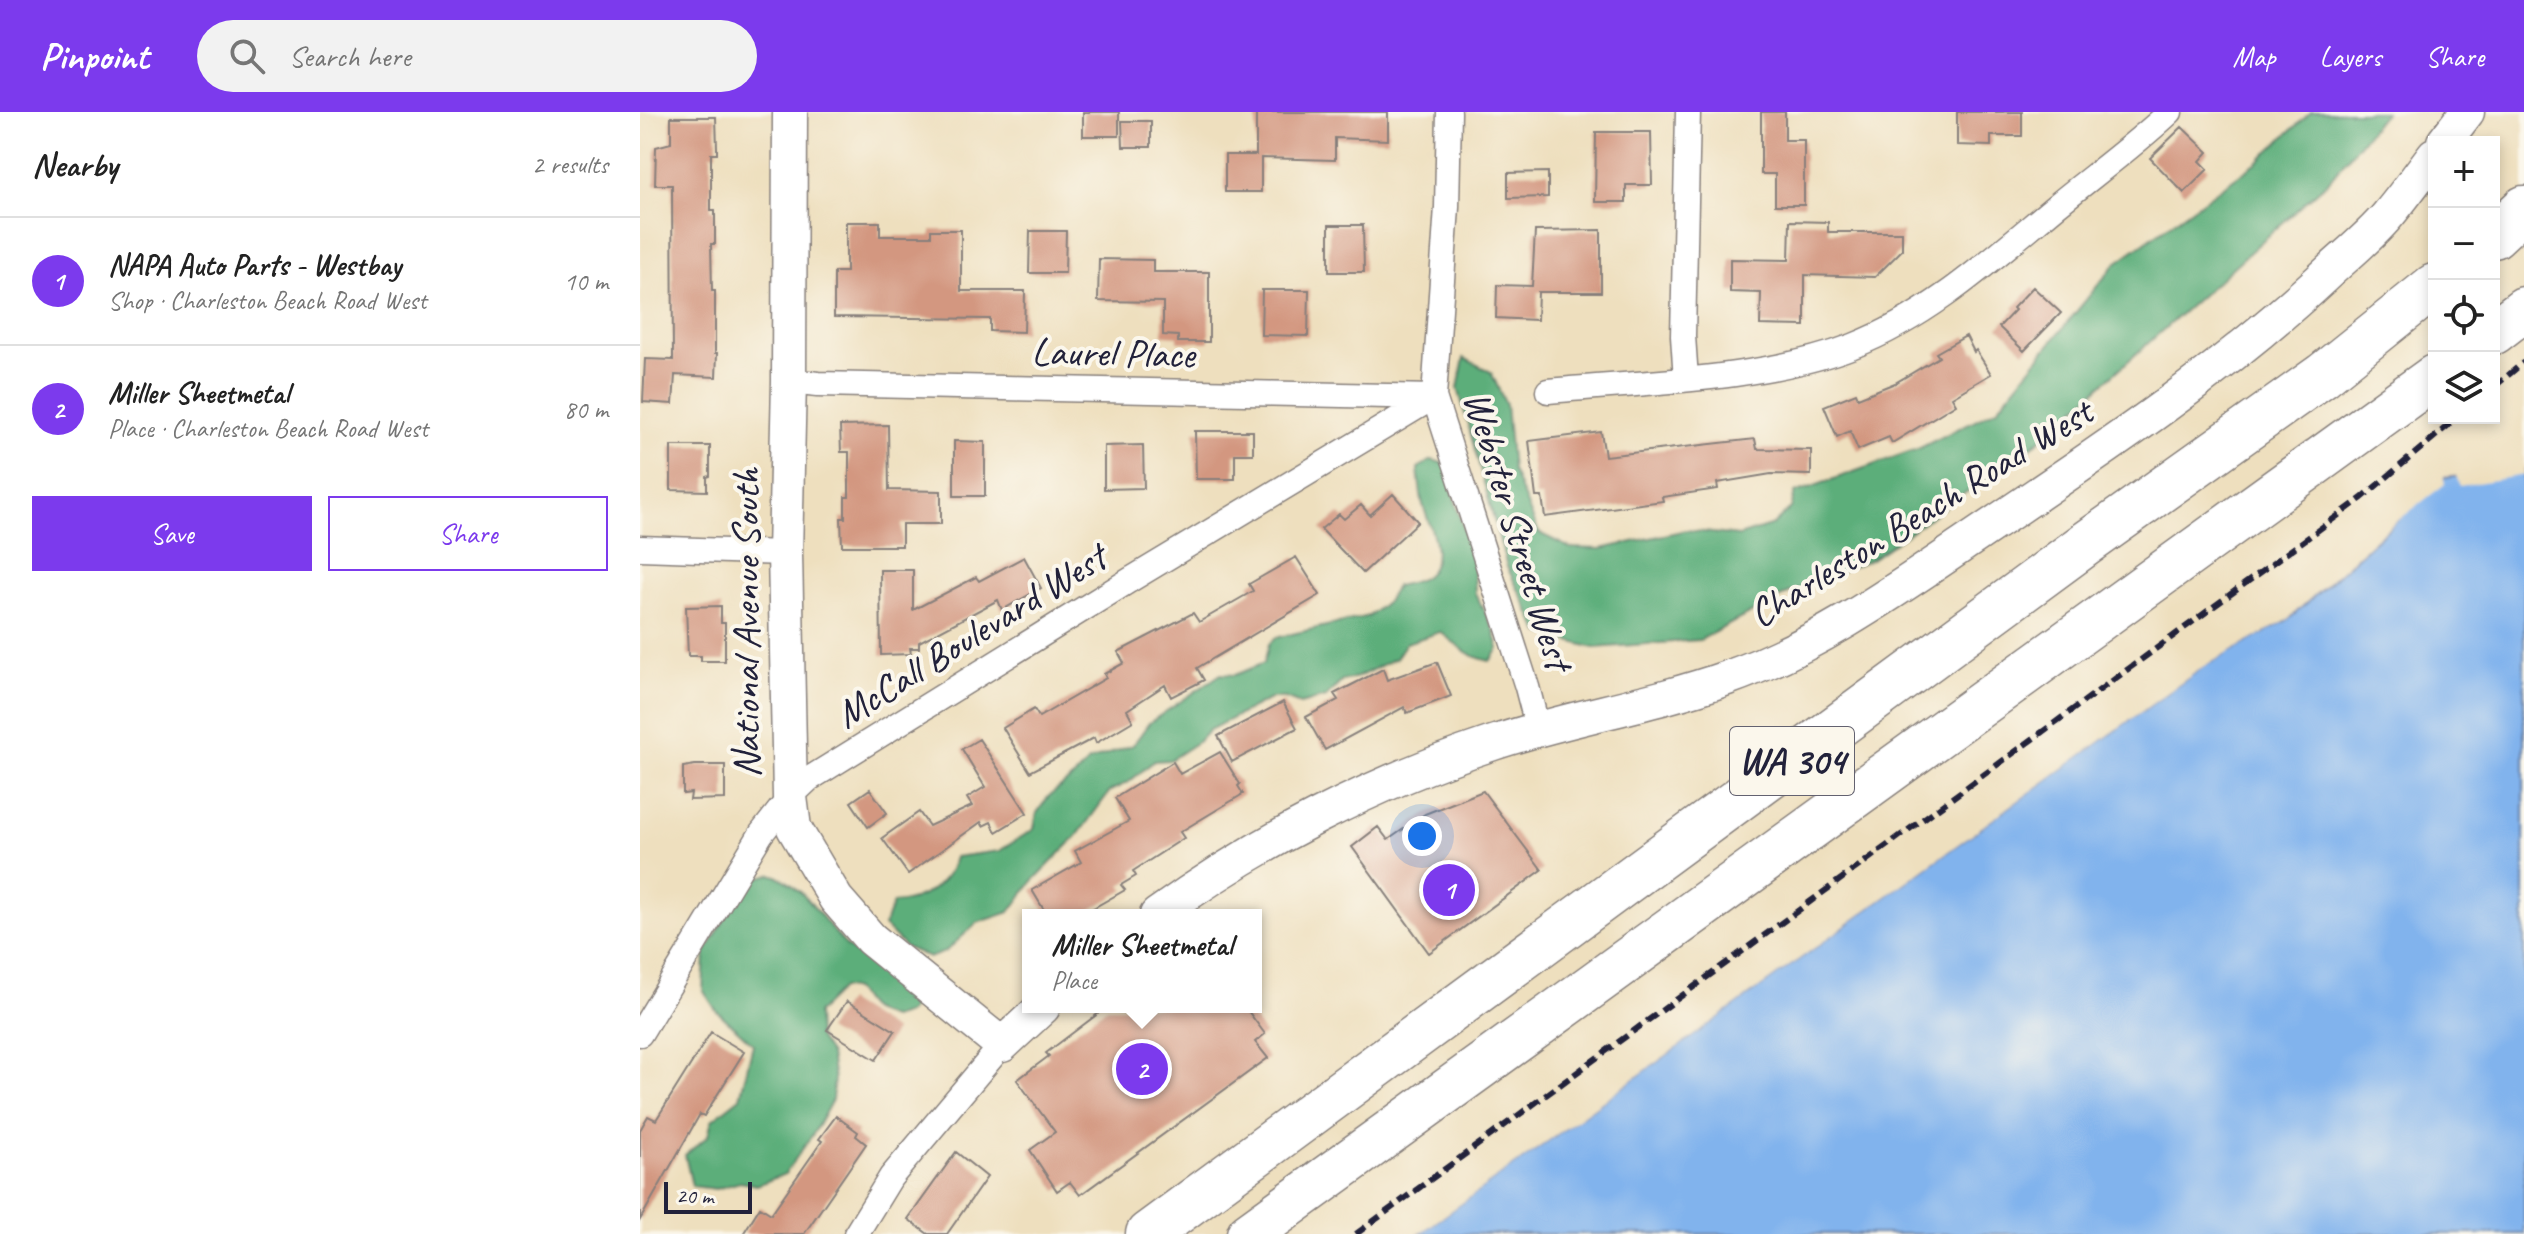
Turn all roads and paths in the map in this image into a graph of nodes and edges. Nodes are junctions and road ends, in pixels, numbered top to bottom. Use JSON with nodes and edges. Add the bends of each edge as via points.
{"nodes":[{"id":1,"x":790,"y":112,"type":"edge"},
{"id":2,"x":1449,"y":112,"type":"edge"},
{"id":3,"x":1688,"y":112,"type":"edge"},
{"id":4,"x":2170,"y":112,"type":"edge"},
{"id":5,"x":2467,"y":112,"type":"edge"},
{"id":6,"x":2449,"y":136,"type":"edge"},
{"id":7,"x":2428,"y":163,"type":"edge"},
{"id":8,"x":2524,"y":208,"type":"edge"},
{"id":9,"x":2500,"y":230,"type":"edge"},
{"id":10,"x":2428,"y":291,"type":"edge"},
{"id":11,"x":2524,"y":309,"type":"edge"},
{"id":12,"x":2500,"y":327,"type":"edge"},
{"id":13,"x":1686,"y":379,"type":"junction"},
{"id":14,"x":789,"y":381,"type":"junction"},
{"id":15,"x":2428,"y":381,"type":"edge"},
{"id":16,"x":1548,"y":391,"type":"dead end"},
{"id":17,"x":1434,"y":397,"type":"junction"},
{"id":18,"x":640,"y":548,"type":"edge"},
{"id":19,"x":785,"y":553,"type":"junction"},
{"id":20,"x":1538,"y":729,"type":"junction"},
{"id":21,"x":790,"y":797,"type":"junction"},
{"id":22,"x":1166,"y":909,"type":"edge"},
{"id":23,"x":1037,"y":1013,"type":"edge"},
{"id":24,"x":640,"y":1034,"type":"edge"},
{"id":25,"x":1002,"y":1045,"type":"junction"},
{"id":26,"x":856,"y":1234,"type":"edge"},
{"id":27,"x":1148,"y":1234,"type":"edge"},
{"id":28,"x":1249,"y":1234,"type":"edge"}],
"edges":[{"from":1,"to":14,"type":"main road","name":"National Avenue South"},
{"from":2,"to":17,"type":"street","name":"Webster Street West"},
{"from":3,"to":13,"type":"street"},
{"from":4,"to":13,"type":"street","via":[[1919,313],[1854,346],[1791,365]]},
{"from":5,"to":6,"type":"main road"},
{"from":7,"to":20,"type":"main road","name":"Charleston Beach Road West","via":[[2386,218],[2244,347],[1934,565],[1803,646],[1727,678]]},
{"from":8,"to":9,"type":"highway"},
{"from":10,"to":27,"type":"highway","number":"WA 304","via":[[2323,375]]},
{"from":11,"to":12,"type":"highway"},
{"from":13,"to":16,"type":"street"},
{"from":14,"to":17,"type":"street","name":"Laurel Place"},
{"from":14,"to":19,"type":"main road","name":"National Avenue South"},
{"from":15,"to":28,"type":"highway","number":"WA 304"},
{"from":17,"to":20,"type":"street","name":"Webster Street West"},
{"from":17,"to":21,"type":"street","name":"McCall Boulevard West","via":[[809,779]]},
{"from":18,"to":19,"type":"street"},
{"from":19,"to":21,"type":"main road","name":"National Avenue South"},
{"from":20,"to":22,"type":"main road","name":"Charleston Beach Road West","via":[[1356,798],[1236,863]]},
{"from":21,"to":24,"type":"street","name":"McCall Boulevard West","via":[[761,834]]},
{"from":21,"to":25,"type":"main road","name":"National Avenue South","via":[[794,828],[836,899],[871,939]]},
{"from":23,"to":25,"type":"main road"},
{"from":25,"to":26,"type":"street","via":[[891,1177]]}]}
